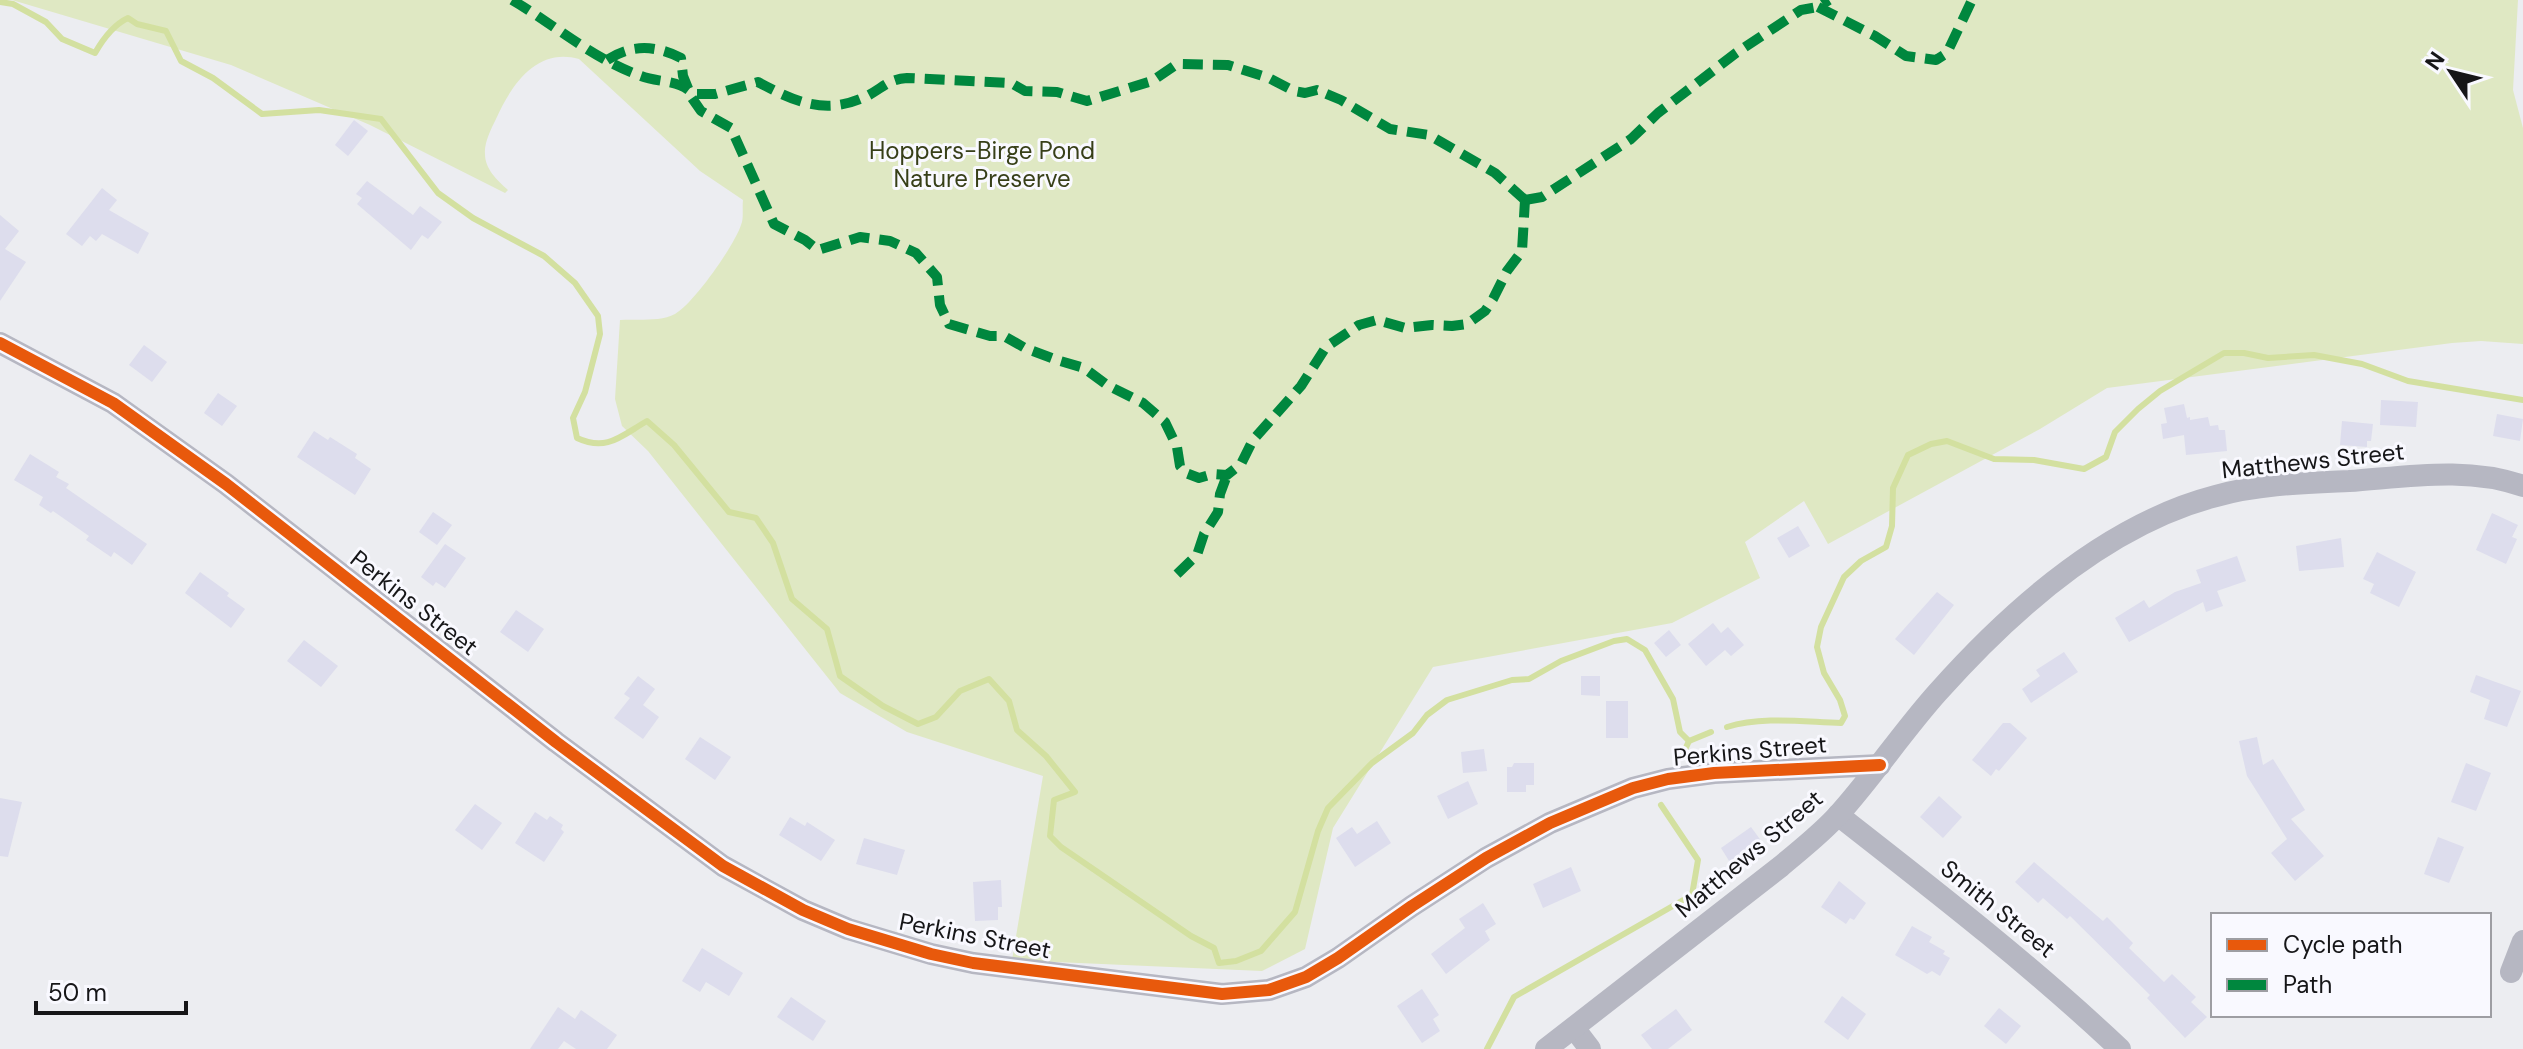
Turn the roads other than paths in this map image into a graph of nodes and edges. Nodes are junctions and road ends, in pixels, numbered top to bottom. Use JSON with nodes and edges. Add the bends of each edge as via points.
{"nodes":[{"id":1,"x":0,"y":343,"type":"edge"},
{"id":2,"x":2523,"y":486,"type":"edge"},
{"id":3,"x":1880,"y":765,"type":"junction"},
{"id":4,"x":1838,"y":815,"type":"junction"},
{"id":5,"x":2523,"y":941,"type":"edge"},
{"id":6,"x":2511,"y":972,"type":"dead end"},
{"id":7,"x":1574,"y":1028,"type":"junction"},
{"id":8,"x":1546,"y":1049,"type":"edge"},
{"id":9,"x":1590,"y":1049,"type":"edge"},
{"id":10,"x":2120,"y":1049,"type":"edge"}],
"edges":[{"from":1,"to":3,"type":"street","name":"Perkins Street","via":[[113,403],[226,484],[723,866],[826,920],[931,954],[1222,994],[1269,990],[1328,964],[1486,858],[1550,823],[1633,788],[1714,773]]},
{"from":2,"to":3,"type":"street","name":"Matthews Street","via":[[2466,474],[2322,482],[2218,495],[2181,507],[2126,533],[2056,580],[1994,633]]},
{"from":3,"to":4,"type":"street","name":"Matthews Street"},
{"from":4,"to":7,"type":"street","name":"Matthews Street","via":[[1780,867]]},
{"from":4,"to":10,"type":"street","name":"Smith Street","via":[[1995,939]]},
{"from":5,"to":6,"type":"street"},
{"from":7,"to":8,"type":"street","name":"Matthews Street"},
{"from":7,"to":9,"type":"street"}]}
